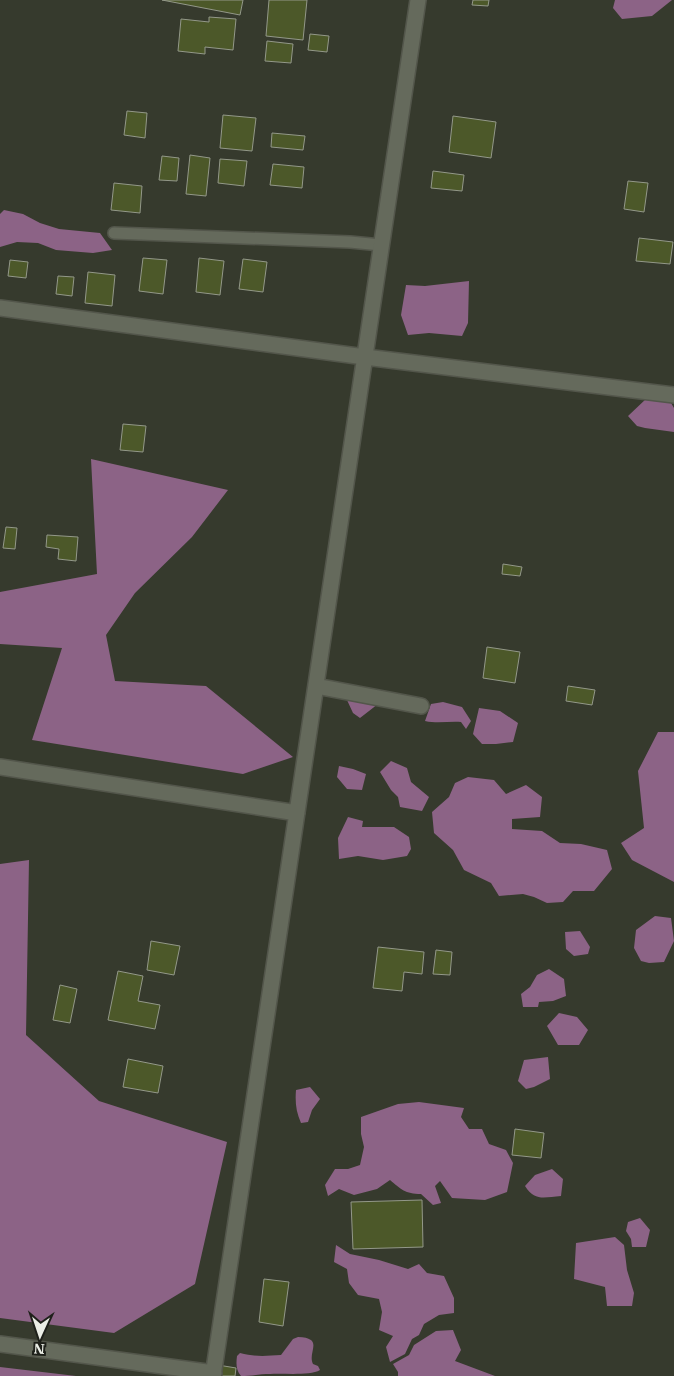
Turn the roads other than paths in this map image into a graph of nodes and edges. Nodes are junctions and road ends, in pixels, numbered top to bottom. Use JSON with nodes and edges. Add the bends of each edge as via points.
{"nodes":[{"id":1,"x":418,"y":0,"type":"edge"},
{"id":2,"x":114,"y":233,"type":"dead end"},
{"id":3,"x":382,"y":245,"type":"junction"},
{"id":4,"x":0,"y":308,"type":"edge"},
{"id":5,"x":365,"y":358,"type":"junction"},
{"id":6,"x":674,"y":395,"type":"edge"},
{"id":7,"x":316,"y":686,"type":"junction"},
{"id":8,"x":421,"y":706,"type":"dead end"},
{"id":9,"x":0,"y":767,"type":"edge"},
{"id":10,"x":297,"y":813,"type":"junction"},
{"id":11,"x":0,"y":1344,"type":"edge"},
{"id":12,"x":214,"y":1374,"type":"edge"}],
"edges":[{"from":1,"to":3,"type":"street"},
{"from":2,"to":3,"type":"lane"},
{"from":3,"to":5,"type":"street"},
{"from":4,"to":5,"type":"street"},
{"from":5,"to":6,"type":"street"},
{"from":5,"to":7,"type":"street"},
{"from":7,"to":8,"type":"street"},
{"from":7,"to":10,"type":"street"},
{"from":9,"to":10,"type":"street"},
{"from":10,"to":12,"type":"street"},
{"from":11,"to":12,"type":"street"}]}
